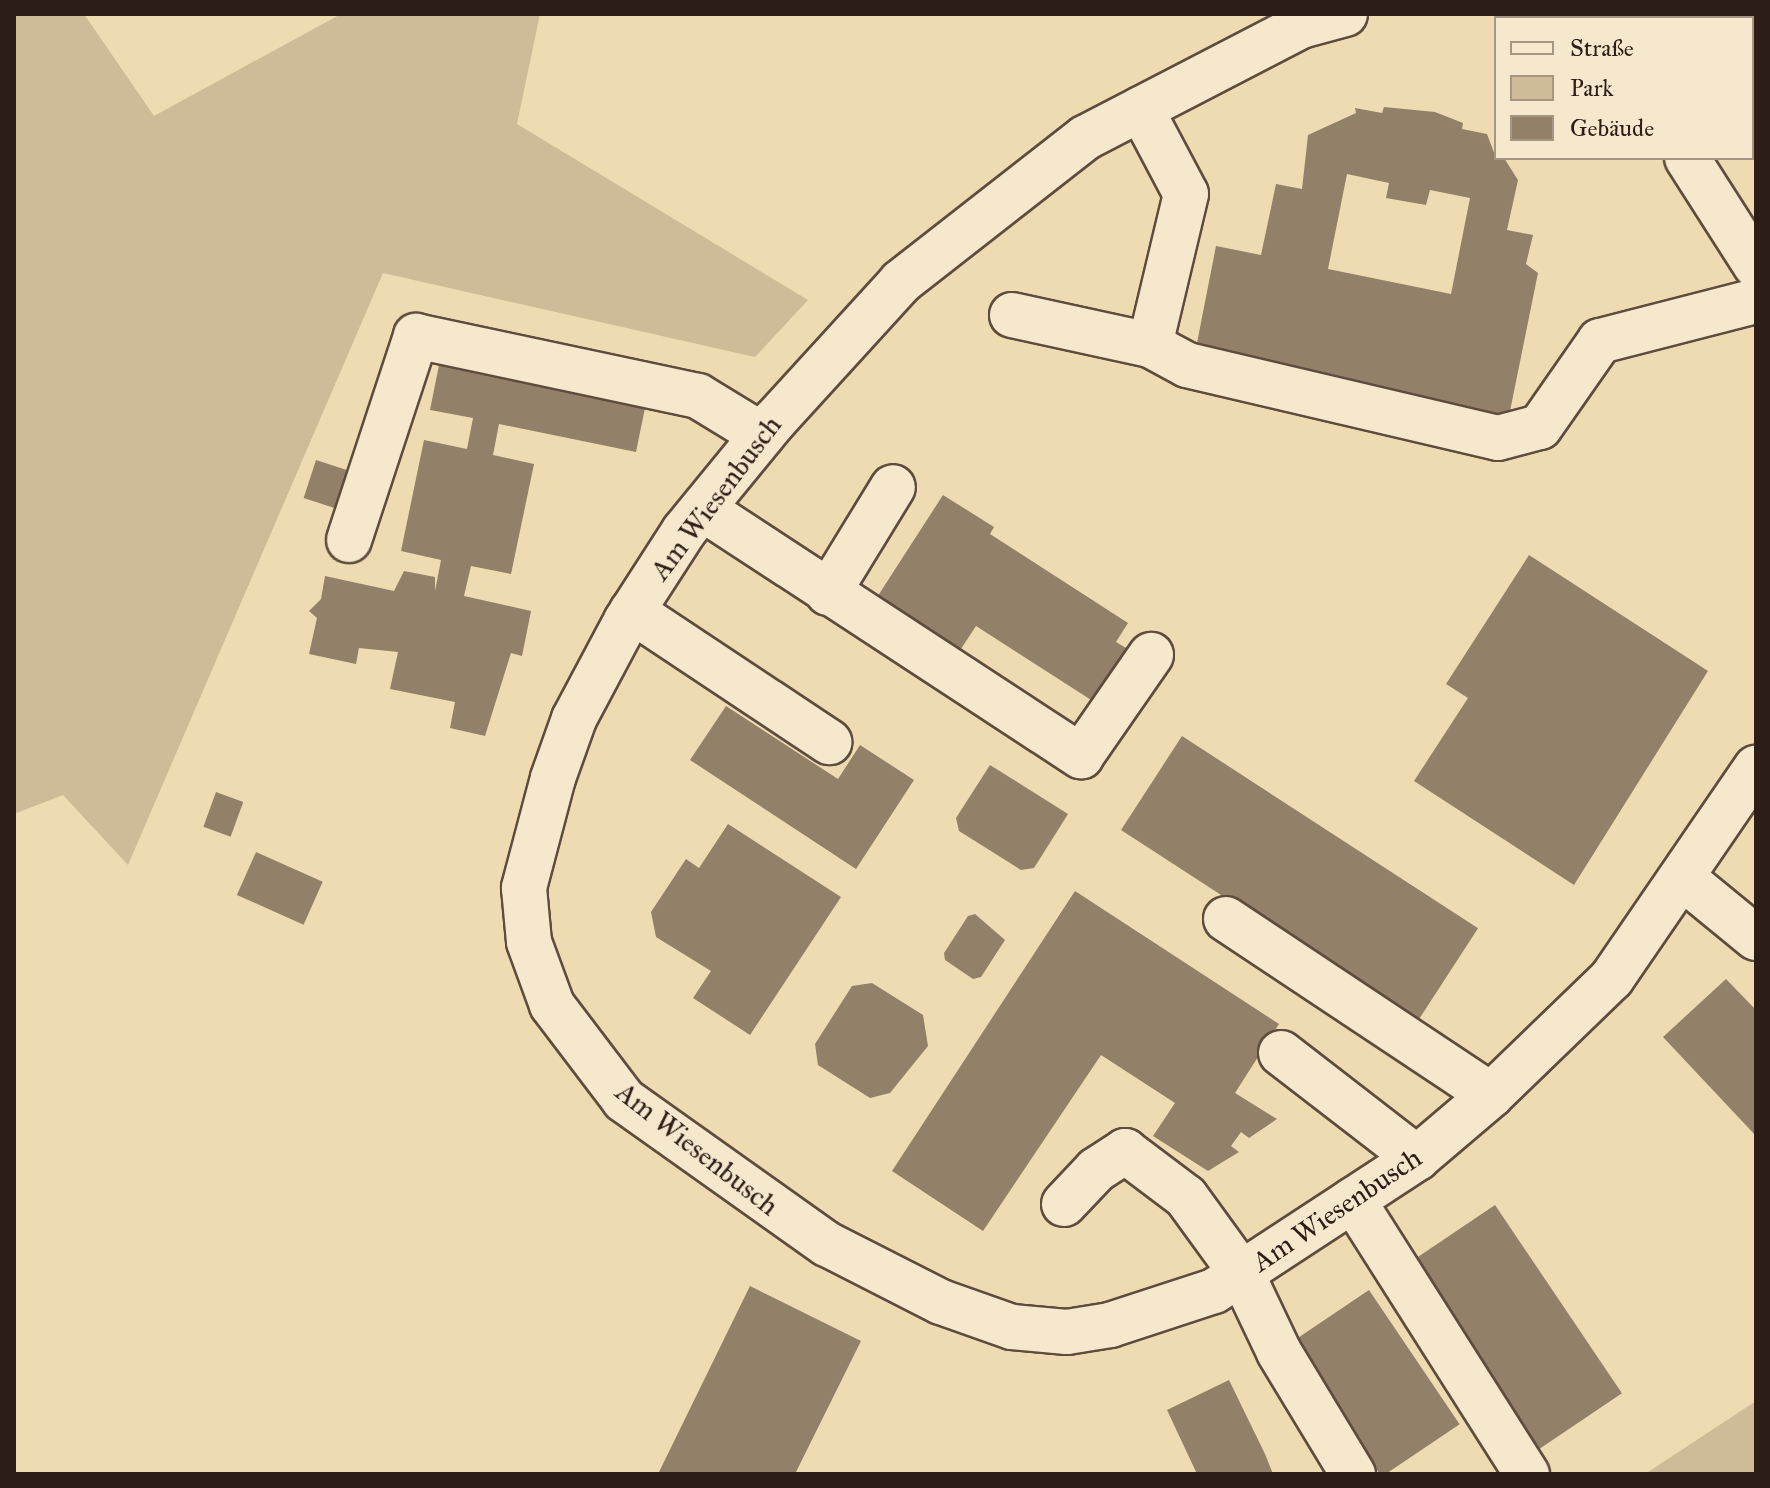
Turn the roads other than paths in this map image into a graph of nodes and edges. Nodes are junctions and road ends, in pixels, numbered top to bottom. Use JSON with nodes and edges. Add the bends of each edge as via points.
{"nodes":[{"id":1,"x":1345,"y":14,"type":"edge"},
{"id":2,"x":1141,"y":109,"type":"junction"},
{"id":3,"x":1688,"y":160,"type":"edge"},
{"id":4,"x":1756,"y":266,"type":"edge"},
{"id":5,"x":1756,"y":301,"type":"edge"},
{"id":6,"x":1012,"y":315,"type":"dead end"},
{"id":7,"x":1150,"y":345,"type":"junction"},
{"id":8,"x":762,"y":435,"type":"junction"},
{"id":9,"x":893,"y":487,"type":"dead end"},
{"id":10,"x":703,"y":509,"type":"junction"},
{"id":11,"x":349,"y":540,"type":"dead end"},
{"id":12,"x":828,"y":593,"type":"junction"},
{"id":13,"x":632,"y":611,"type":"junction"},
{"id":14,"x":1151,"y":655,"type":"dead end"},
{"id":15,"x":829,"y":742,"type":"dead end"},
{"id":16,"x":1753,"y":776,"type":"edge"},
{"id":17,"x":1684,"y":879,"type":"junction"},
{"id":18,"x":1226,"y":919,"type":"dead end"},
{"id":19,"x":1756,"y":938,"type":"edge"},
{"id":20,"x":1281,"y":1053,"type":"dead end"},
{"id":21,"x":1491,"y":1095,"type":"junction"},
{"id":22,"x":1417,"y":1158,"type":"junction"},
{"id":23,"x":1353,"y":1200,"type":"junction"},
{"id":24,"x":1064,"y":1204,"type":"dead end"},
{"id":25,"x":1242,"y":1274,"type":"junction"},
{"id":26,"x":1353,"y":1474,"type":"edge"},
{"id":27,"x":1527,"y":1474,"type":"edge"}],
"edges":[{"from":1,"to":2,"type":"street","name":"Am Wiesenbusch","via":[[1301,26]]},
{"from":2,"to":7,"type":"street","via":[[1186,194]]},
{"from":2,"to":8,"type":"street","name":"Am Wiesenbusch","via":[[1085,138],[901,282]]},
{"from":3,"to":4,"type":"street"},
{"from":5,"to":7,"type":"street","via":[[1600,341],[1540,427],[1498,438],[1187,365]]},
{"from":6,"to":7,"type":"street"},
{"from":8,"to":10,"type":"street","name":"Am Wiesenbusch"},
{"from":8,"to":11,"type":"street","via":[[698,396],[416,336]]},
{"from":9,"to":12,"type":"street"},
{"from":10,"to":12,"type":"street"},
{"from":10,"to":13,"type":"street","name":"Am Wiesenbusch"},
{"from":12,"to":14,"type":"street","via":[[1081,756]]},
{"from":13,"to":15,"type":"street"},
{"from":13,"to":25,"type":"street","name":"Am Wiesenbusch","via":[[574,719],[524,888],[529,942],[552,1005],[624,1100],[827,1244],[941,1302],[1012,1327],[1067,1332],[1110,1325],[1164,1311]]},
{"from":16,"to":17,"type":"street","name":"Am Wiesenbusch"},
{"from":17,"to":19,"type":"street"},
{"from":17,"to":21,"type":"street","name":"Am Wiesenbusch","via":[[1612,978]]},
{"from":18,"to":21,"type":"street"},
{"from":20,"to":22,"type":"street"},
{"from":21,"to":22,"type":"street","name":"Am Wiesenbusch"},
{"from":22,"to":23,"type":"street","name":"Am Wiesenbusch"},
{"from":23,"to":25,"type":"street","name":"Am Wiesenbusch"},
{"from":23,"to":27,"type":"street"},
{"from":24,"to":25,"type":"street","via":[[1096,1170],[1125,1151],[1186,1197]]},
{"from":25,"to":26,"type":"street","via":[[1279,1352]]}]}
